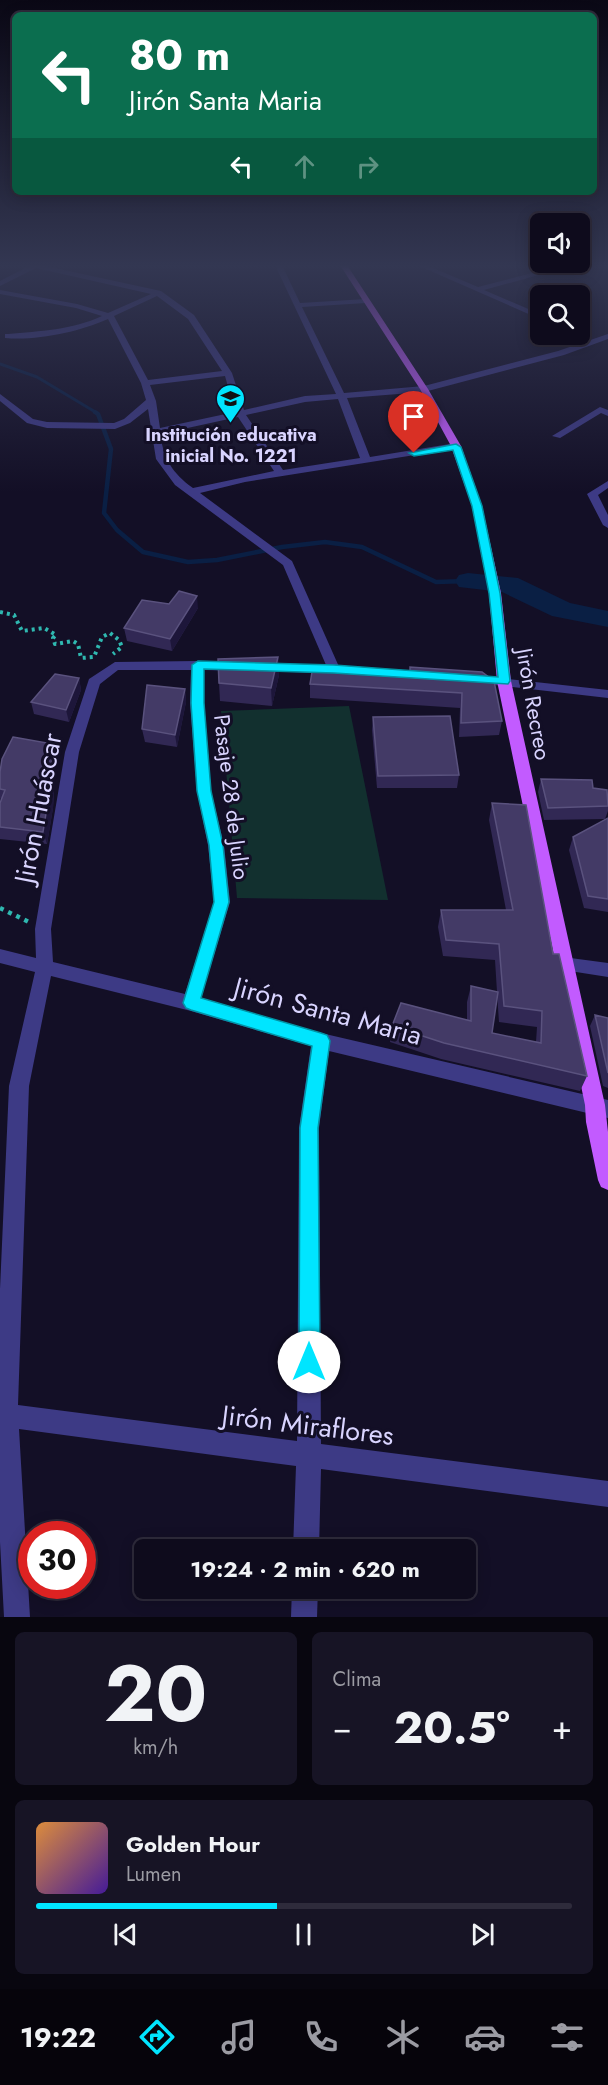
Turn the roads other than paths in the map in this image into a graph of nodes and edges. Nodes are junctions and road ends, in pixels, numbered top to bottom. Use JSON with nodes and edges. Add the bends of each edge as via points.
{"nodes":[{"id":1,"x":123,"y":340,"type":"edge"},
{"id":2,"x":207,"y":340,"type":"edge"},
{"id":3,"x":316,"y":340,"type":"edge"},
{"id":4,"x":392,"y":340,"type":"edge"},
{"id":5,"x":595,"y":340,"type":"edge"},
{"id":6,"x":228,"y":372,"type":"junction"},
{"id":7,"x":146,"y":383,"type":"junction"},
{"id":8,"x":424,"y":389,"type":"junction"},
{"id":9,"x":341,"y":395,"type":"junction"},
{"id":10,"x":0,"y":397,"type":"edge"},
{"id":11,"x":151,"y":401,"type":"junction"},
{"id":12,"x":240,"y":413,"type":"junction"},
{"id":13,"x":608,"y":413,"type":"edge"},
{"id":14,"x":156,"y":432,"type":"junction"},
{"id":15,"x":557,"y":436,"type":"dead end"},
{"id":16,"x":456,"y":447,"type":"junction"},
{"id":17,"x":366,"y":460,"type":"junction"},
{"id":18,"x":280,"y":473,"type":"junction"},
{"id":19,"x":608,"y":484,"type":"edge"},
{"id":20,"x":191,"y":492,"type":"junction"},
{"id":21,"x":608,"y":525,"type":"edge"},
{"id":22,"x":198,"y":665,"type":"junction"},
{"id":23,"x":459,"y":678,"type":"edge"},
{"id":24,"x":504,"y":681,"type":"junction"},
{"id":25,"x":608,"y":694,"type":"edge"},
{"id":26,"x":0,"y":956,"type":"edge"},
{"id":27,"x":563,"y":964,"type":"junction"},
{"id":28,"x":45,"y":965,"type":"junction"},
{"id":29,"x":608,"y":970,"type":"edge"},
{"id":30,"x":191,"y":1003,"type":"junction"},
{"id":31,"x":321,"y":1041,"type":"junction"},
{"id":32,"x":601,"y":1107,"type":"edge"},
{"id":33,"x":608,"y":1180,"type":"edge"},
{"id":34,"x":3,"y":1415,"type":"edge"},
{"id":35,"x":309,"y":1455,"type":"junction"},
{"id":36,"x":608,"y":1494,"type":"edge"},
{"id":37,"x":306,"y":1539,"type":"edge"},
{"id":38,"x":304,"y":1599,"type":"edge"},
{"id":39,"x":17,"y":1617,"type":"edge"},
{"id":40,"x":304,"y":1617,"type":"edge"}],
"edges":[{"from":1,"to":7,"type":"street"},
{"from":2,"to":6,"type":"street"},
{"from":3,"to":9,"type":"street"},
{"from":4,"to":8,"type":"main road","name":"Jirón Recreo"},
{"from":5,"to":8,"type":"street"},
{"from":6,"to":7,"type":"street"},
{"from":6,"to":12,"type":"street"},
{"from":7,"to":11,"type":"street"},
{"from":8,"to":9,"type":"street"},
{"from":8,"to":16,"type":"main road","name":"Jirón Recreo"},
{"from":9,"to":12,"type":"street"},
{"from":9,"to":17,"type":"street"},
{"from":10,"to":11,"type":"street","via":[[30,421],[46,425],[115,426]]},
{"from":11,"to":14,"type":"street"},
{"from":12,"to":14,"type":"street"},
{"from":12,"to":18,"type":"street"},
{"from":13,"to":15,"type":"street","via":[[600,410]]},
{"from":14,"to":20,"type":"street","via":[[162,462],[173,478]]},
{"from":16,"to":17,"type":"street"},
{"from":16,"to":24,"type":"main road","name":"Jirón Recreo","via":[[477,506],[495,593]]},
{"from":17,"to":18,"type":"street"},
{"from":18,"to":20,"type":"street"},
{"from":19,"to":21,"type":"street","via":[[592,494]]},
{"from":20,"to":22,"type":"street","via":[[288,563],[340,669]]},
{"from":22,"to":28,"type":"street","name":"Jirón Huáscar","via":[[115,666],[95,680],[74,747],[43,929]]},
{"from":22,"to":30,"type":"street","name":"Pasaje 28 de Julio","via":[[204,791],[216,845],[222,902]]},
{"from":23,"to":24,"type":"street"},
{"from":24,"to":25,"type":"street"},
{"from":24,"to":27,"type":"main road","name":"Jirón Recreo"},
{"from":26,"to":28,"type":"street","name":"Jirón Santa Maria"},
{"from":27,"to":29,"type":"street"},
{"from":27,"to":32,"type":"main road","name":"Jirón Recreo"},
{"from":28,"to":30,"type":"street","name":"Jirón Santa Maria"},
{"from":28,"to":34,"type":"street","name":"Jirón Huáscar","via":[[19,1086]]},
{"from":30,"to":31,"type":"street","name":"Jirón Santa Maria"},
{"from":31,"to":32,"type":"street","name":"Jirón Santa Maria"},
{"from":31,"to":35,"type":"street","via":[[309,1128]]},
{"from":32,"to":33,"type":"main road","name":"Jirón Recreo","via":[[596,1122]]},
{"from":34,"to":35,"type":"street","name":"Jirón Miraflores"},
{"from":34,"to":39,"type":"street","name":"Jirón Huáscar"},
{"from":35,"to":36,"type":"street","name":"Jirón Miraflores"},
{"from":35,"to":37,"type":"street"},
{"from":38,"to":40,"type":"street"}]}
